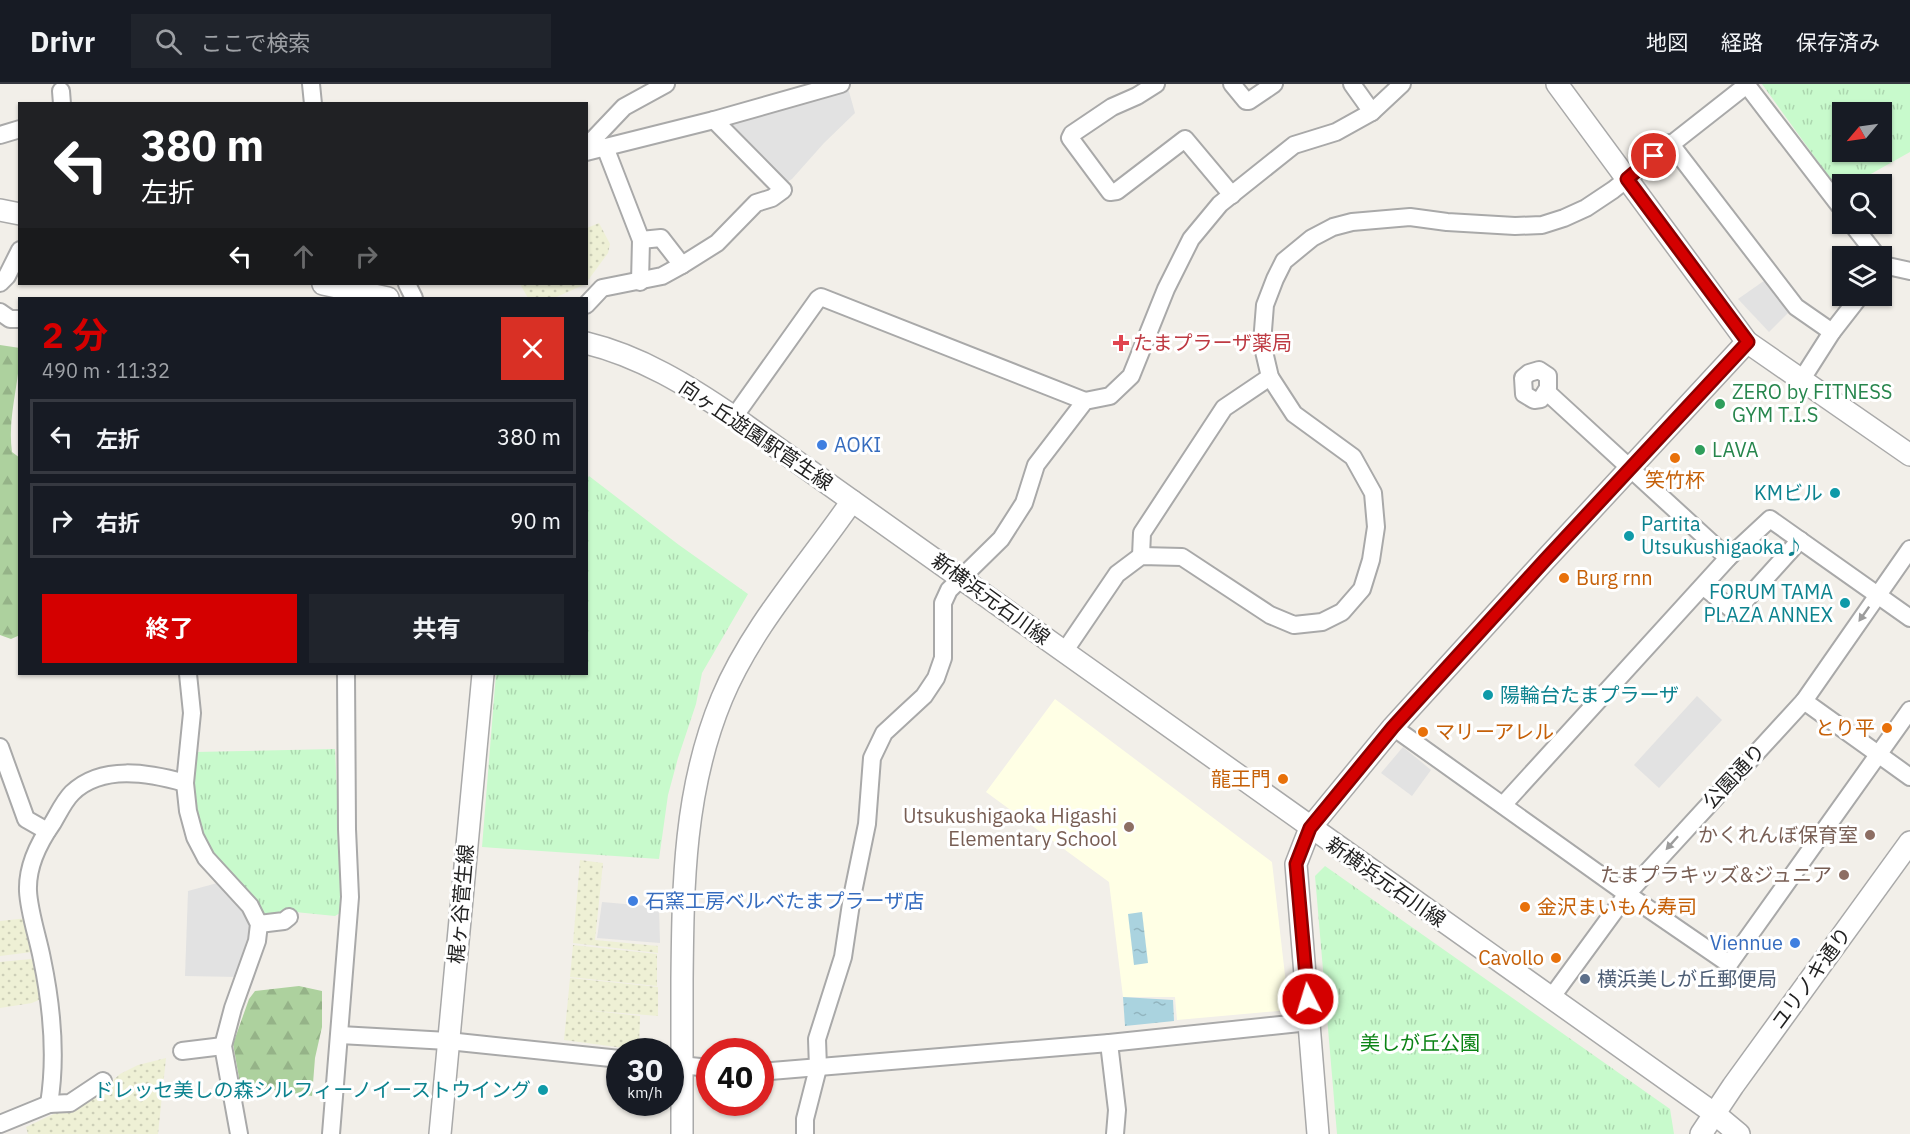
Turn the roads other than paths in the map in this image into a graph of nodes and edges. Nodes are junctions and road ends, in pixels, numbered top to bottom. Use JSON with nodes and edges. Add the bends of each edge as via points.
{"nodes":[{"id":1,"x":311,"y":84,"type":"edge"},
{"id":2,"x":666,"y":84,"type":"edge"},
{"id":3,"x":841,"y":84,"type":"edge"},
{"id":4,"x":1156,"y":84,"type":"edge"},
{"id":5,"x":1232,"y":84,"type":"edge"},
{"id":6,"x":1274,"y":84,"type":"edge"},
{"id":7,"x":1352,"y":84,"type":"edge"},
{"id":8,"x":1402,"y":84,"type":"edge"},
{"id":9,"x":1557,"y":84,"type":"edge"},
{"id":10,"x":1747,"y":84,"type":"edge"},
{"id":11,"x":313,"y":102,"type":"edge"},
{"id":12,"x":1372,"y":111,"type":"junction"},
{"id":13,"x":714,"y":120,"type":"junction"},
{"id":14,"x":18,"y":130,"type":"edge"},
{"id":15,"x":0,"y":135,"type":"edge"},
{"id":16,"x":1670,"y":143,"type":"junction"},
{"id":17,"x":605,"y":147,"type":"junction"},
{"id":18,"x":588,"y":148,"type":"edge"},
{"id":19,"x":588,"y":150,"type":"edge"},
{"id":20,"x":1627,"y":179,"type":"junction"},
{"id":21,"x":1232,"y":195,"type":"junction"},
{"id":22,"x":1832,"y":196,"type":"edge"},
{"id":23,"x":0,"y":210,"type":"edge"},
{"id":24,"x":18,"y":214,"type":"edge"},
{"id":25,"x":641,"y":240,"type":"junction"},
{"id":26,"x":18,"y":254,"type":"edge"},
{"id":27,"x":682,"y":265,"type":"junction"},
{"id":28,"x":1892,"y":266,"type":"edge"},
{"id":29,"x":1910,"y":271,"type":"edge"},
{"id":30,"x":640,"y":282,"type":"junction"},
{"id":31,"x":0,"y":283,"type":"edge"},
{"id":32,"x":328,"y":285,"type":"edge"},
{"id":33,"x":383,"y":297,"type":"edge"},
{"id":34,"x":588,"y":303,"type":"edge"},
{"id":35,"x":1852,"y":306,"type":"edge"},
{"id":36,"x":0,"y":312,"type":"edge"},
{"id":37,"x":18,"y":319,"type":"edge"},
{"id":38,"x":1832,"y":332,"type":"junction"},
{"id":39,"x":1748,"y":342,"type":"junction"},
{"id":40,"x":588,"y":344,"type":"edge"},
{"id":41,"x":1270,"y":377,"type":"junction"},
{"id":42,"x":1802,"y":379,"type":"junction"},
{"id":43,"x":1547,"y":392,"type":"dead end"},
{"id":44,"x":1084,"y":401,"type":"junction"},
{"id":45,"x":734,"y":417,"type":"junction"},
{"id":46,"x":1910,"y":455,"type":"edge"},
{"id":47,"x":1630,"y":469,"type":"junction"},
{"id":48,"x":852,"y":501,"type":"junction"},
{"id":49,"x":1800,"y":540,"type":"junction"},
{"id":50,"x":916,"y":546,"type":"joint"},
{"id":51,"x":1910,"y":549,"type":"edge"},
{"id":52,"x":1141,"y":556,"type":"junction"},
{"id":53,"x":1728,"y":558,"type":"junction"},
{"id":54,"x":961,"y":577,"type":"junction"},
{"id":55,"x":1704,"y":587,"type":"junction"},
{"id":56,"x":1877,"y":594,"type":"junction"},
{"id":57,"x":1910,"y":618,"type":"edge"},
{"id":58,"x":1064,"y":651,"type":"junction"},
{"id":59,"x":188,"y":675,"type":"edge"},
{"id":60,"x":346,"y":675,"type":"edge"},
{"id":61,"x":483,"y":675,"type":"edge"},
{"id":62,"x":1804,"y":701,"type":"junction"},
{"id":63,"x":1910,"y":710,"type":"edge"},
{"id":64,"x":1393,"y":727,"type":"junction"},
{"id":65,"x":0,"y":747,"type":"edge"},
{"id":66,"x":1879,"y":753,"type":"junction"},
{"id":67,"x":1910,"y":777,"type":"edge"},
{"id":68,"x":185,"y":783,"type":"junction"},
{"id":69,"x":1503,"y":805,"type":"junction"},
{"id":70,"x":1310,"y":828,"type":"junction"},
{"id":71,"x":47,"y":831,"type":"junction"},
{"id":72,"x":1910,"y":842,"type":"edge"},
{"id":73,"x":1626,"y":894,"type":"junction"},
{"id":74,"x":289,"y":916,"type":"dead end"},
{"id":75,"x":259,"y":924,"type":"junction"},
{"id":76,"x":1551,"y":998,"type":"junction"},
{"id":77,"x":1309,"y":1022,"type":"junction"},
{"id":78,"x":340,"y":1035,"type":"junction"},
{"id":79,"x":677,"y":1038,"type":"edge"},
{"id":80,"x":448,"y":1041,"type":"junction"},
{"id":81,"x":1109,"y":1042,"type":"junction"},
{"id":82,"x":223,"y":1046,"type":"junction"},
{"id":83,"x":182,"y":1051,"type":"dead end"},
{"id":84,"x":606,"y":1058,"type":"edge"},
{"id":85,"x":818,"y":1068,"type":"junction"},
{"id":86,"x":774,"y":1071,"type":"edge"},
{"id":87,"x":103,"y":1081,"type":"dead end"},
{"id":88,"x":49,"y":1104,"type":"junction"},
{"id":89,"x":1715,"y":1114,"type":"junction"},
{"id":90,"x":680,"y":1116,"type":"edge"},
{"id":91,"x":0,"y":1124,"type":"edge"},
{"id":92,"x":239,"y":1134,"type":"edge"},
{"id":93,"x":331,"y":1134,"type":"edge"},
{"id":94,"x":440,"y":1134,"type":"edge"},
{"id":95,"x":682,"y":1134,"type":"edge"},
{"id":96,"x":805,"y":1134,"type":"edge"},
{"id":97,"x":1115,"y":1134,"type":"edge"},
{"id":98,"x":1318,"y":1134,"type":"edge"},
{"id":99,"x":1701,"y":1134,"type":"edge"},
{"id":100,"x":1739,"y":1134,"type":"edge"}],
"edges":[{"from":1,"to":11,"type":"street"},
{"from":2,"to":18,"type":"street","via":[[624,106]]},
{"from":3,"to":13,"type":"street"},
{"from":4,"to":21,"type":"street","via":[[1112,106],[1070,138],[1110,192],[1117,191],[1185,140]]},
{"from":5,"to":6,"type":"street","via":[[1249,101]]},
{"from":7,"to":12,"type":"street"},
{"from":8,"to":12,"type":"street"},
{"from":9,"to":20,"type":"street"},
{"from":10,"to":16,"type":"street"},
{"from":10,"to":22,"type":"street"},
{"from":12,"to":21,"type":"street","via":[[1336,132],[1294,145]]},
{"from":13,"to":17,"type":"street"},
{"from":13,"to":27,"type":"street","via":[[783,190],[756,203],[717,243]]},
{"from":14,"to":15,"type":"street"},
{"from":16,"to":20,"type":"street"},
{"from":16,"to":38,"type":"street","via":[[1796,307]]},
{"from":17,"to":19,"type":"street"},
{"from":17,"to":25,"type":"street"},
{"from":20,"to":39,"type":"street"},
{"from":20,"to":41,"type":"street","via":[[1586,208],[1542,225],[1410,217],[1352,222],[1312,238],[1284,261],[1265,305],[1262,343]]},
{"from":21,"to":44,"type":"street","via":[[1191,239],[1131,376],[1110,396]]},
{"from":23,"to":24,"type":"street"},
{"from":25,"to":27,"type":"street","via":[[661,238]]},
{"from":25,"to":30,"type":"street"},
{"from":26,"to":31,"type":"street"},
{"from":27,"to":30,"type":"street"},
{"from":28,"to":29,"type":"street"},
{"from":30,"to":34,"type":"street","via":[[602,288]]},
{"from":32,"to":33,"type":"street"},
{"from":35,"to":38,"type":"street"},
{"from":36,"to":37,"type":"street"},
{"from":38,"to":42,"type":"street"},
{"from":39,"to":42,"type":"street"},
{"from":39,"to":47,"type":"street"},
{"from":40,"to":45,"type":"street","name":"向ヶ丘遊園駅菅生線","via":[[652,367],[691,387]]},
{"from":41,"to":52,"type":"street","via":[[1224,408],[1142,533]]},
{"from":41,"to":52,"type":"street","via":[[1294,414],[1353,457],[1373,493],[1376,527],[1362,589],[1342,612],[1322,622],[1294,625],[1270,615],[1182,557]]},
{"from":42,"to":46,"type":"street"},
{"from":43,"to":47,"type":"street"},
{"from":44,"to":45,"type":"street","via":[[821,297]]},
{"from":44,"to":54,"type":"street","via":[[1036,465],[1024,502],[1001,539]]},
{"from":45,"to":48,"type":"street","name":"向ヶ丘遊園駅菅生線"},
{"from":47,"to":53,"type":"street"},
{"from":47,"to":64,"type":"street"},
{"from":48,"to":50,"type":"street","name":"向ヶ丘遊園駅菅生線"},
{"from":48,"to":79,"type":"street","via":[[741,660],[707,738],[695,778],[687,844]]},
{"from":49,"to":53,"type":"street","via":[[1770,519]]},
{"from":49,"to":55,"type":"street","via":[[1735,612]]},
{"from":49,"to":56,"type":"street"},
{"from":50,"to":54,"type":"street","name":"新横浜元石川線"},
{"from":51,"to":56,"type":"street","name":"公園通り"},
{"from":52,"to":58,"type":"street","via":[[1117,574]]},
{"from":53,"to":55,"type":"street"},
{"from":54,"to":58,"type":"street","name":"新横浜元石川線"},
{"from":54,"to":85,"type":"street","via":[[943,603],[943,658],[936,678],[924,696],[884,733],[872,758],[867,824],[843,957],[817,1039]]},
{"from":55,"to":69,"type":"street"},
{"from":56,"to":57,"type":"street"},
{"from":56,"to":62,"type":"street","name":"公園通り","one_way":true},
{"from":58,"to":70,"type":"street","name":"新横浜元石川線"},
{"from":59,"to":68,"type":"street","via":[[192,713]]},
{"from":60,"to":78,"type":"street","via":[[350,897]]},
{"from":61,"to":80,"type":"street","name":"梶ヶ谷菅生線"},
{"from":62,"to":66,"type":"street"},
{"from":62,"to":73,"type":"street","name":"公園通り","one_way":true},
{"from":63,"to":66,"type":"street"},
{"from":64,"to":69,"type":"street"},
{"from":64,"to":70,"type":"street"},
{"from":65,"to":71,"type":"street","via":[[26,819]]},
{"from":66,"to":67,"type":"street"},
{"from":66,"to":73,"type":"street","via":[[1729,964]]},
{"from":68,"to":71,"type":"street","via":[[160,776],[120,773],[92,780],[72,793]]},
{"from":68,"to":75,"type":"street","via":[[195,837],[206,858],[250,906]]},
{"from":69,"to":73,"type":"street"},
{"from":70,"to":76,"type":"street","name":"新横浜元石川線"},
{"from":70,"to":77,"type":"street","via":[[1296,864]]},
{"from":71,"to":88,"type":"street","via":[[30,867],[28,893],[52,1020],[54,1052]]},
{"from":72,"to":89,"type":"street","name":"ユリノキ通り"},
{"from":73,"to":76,"type":"street","name":"公園通り"},
{"from":74,"to":75,"type":"street","via":[[284,921]]},
{"from":75,"to":82,"type":"street"},
{"from":76,"to":89,"type":"street","name":"新横浜元石川線"},
{"from":77,"to":81,"type":"street"},
{"from":77,"to":98,"type":"street"},
{"from":78,"to":80,"type":"street"},
{"from":78,"to":93,"type":"street"},
{"from":80,"to":84,"type":"street"},
{"from":80,"to":94,"type":"street","name":"梶ヶ谷菅生線"},
{"from":81,"to":85,"type":"street"},
{"from":81,"to":97,"type":"street","via":[[1117,1110]]},
{"from":82,"to":83,"type":"street"},
{"from":82,"to":92,"type":"street"},
{"from":85,"to":86,"type":"street"},
{"from":85,"to":96,"type":"street"},
{"from":87,"to":88,"type":"street","via":[[70,1103]]},
{"from":88,"to":91,"type":"street"},
{"from":89,"to":99,"type":"street","name":"ユリノキ通り"},
{"from":89,"to":100,"type":"street","name":"新横浜元石川線"},
{"from":90,"to":95,"type":"street"}]}
